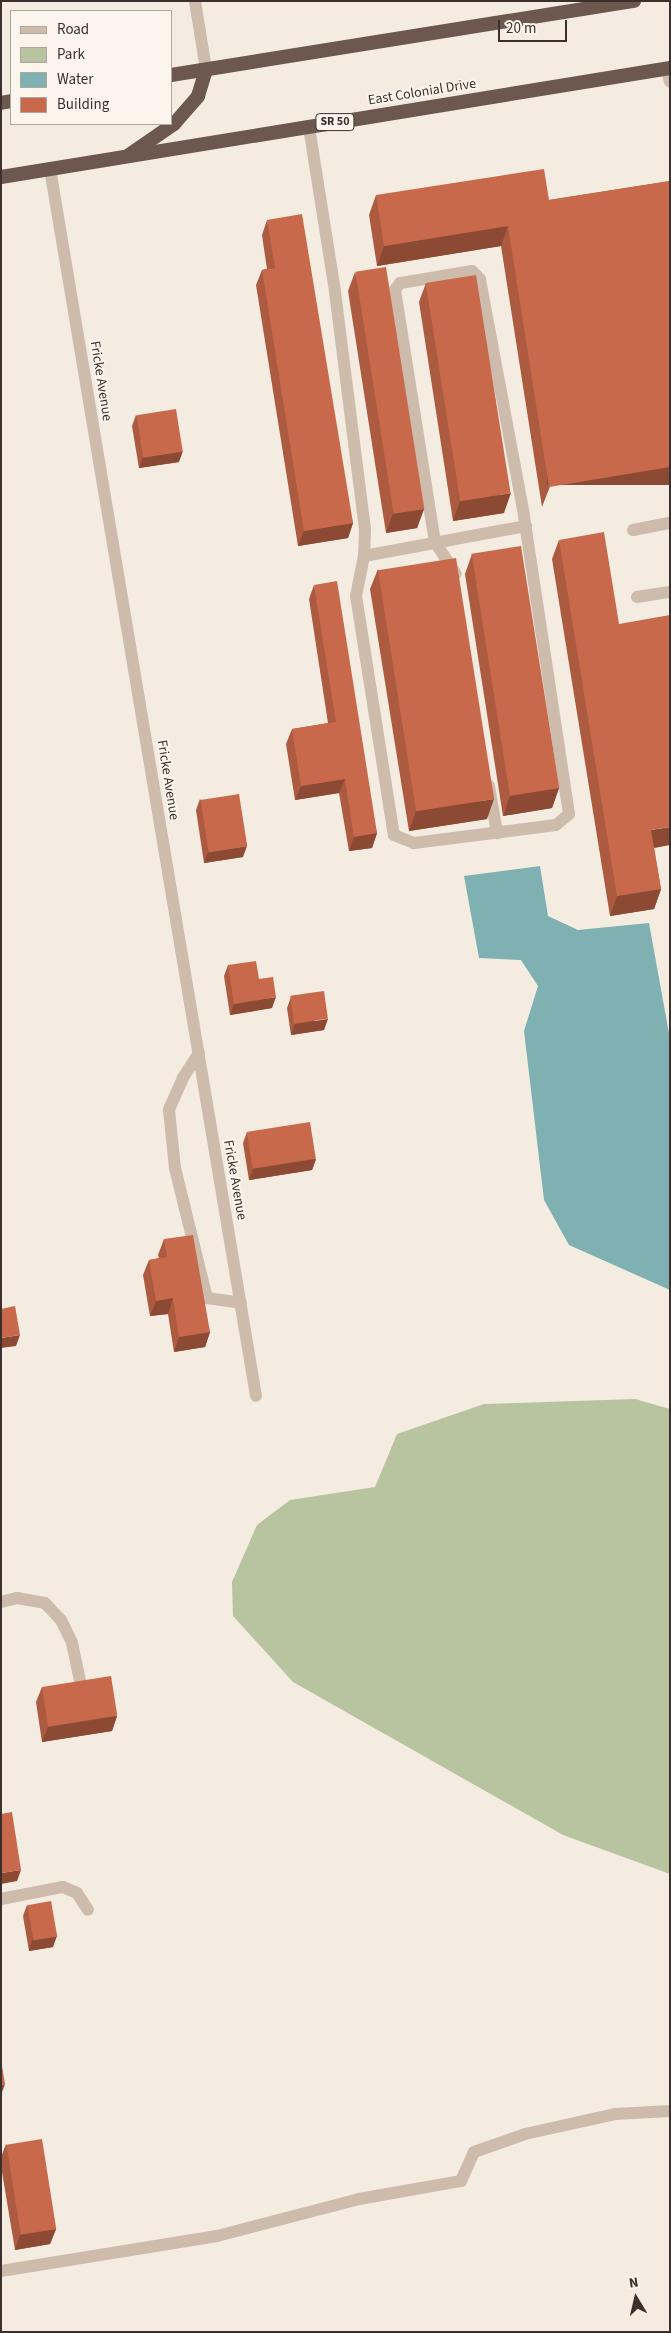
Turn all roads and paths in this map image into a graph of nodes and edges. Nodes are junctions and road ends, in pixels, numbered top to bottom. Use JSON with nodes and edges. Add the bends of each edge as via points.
{"nodes":[{"id":1,"x":195,"y":1,"type":"edge"},
{"id":2,"x":634,"y":1,"type":"edge"},
{"id":3,"x":668,"y":68,"type":"edge"},
{"id":4,"x":206,"y":70,"type":"junction"},
{"id":5,"x":172,"y":75,"type":"edge"},
{"id":6,"x":670,"y":82,"type":"edge"},
{"id":7,"x":308,"y":127,"type":"junction"},
{"id":8,"x":126,"y":157,"type":"junction"},
{"id":9,"x":50,"y":169,"type":"junction"},
{"id":10,"x":1,"y":177,"type":"edge"},
{"id":11,"x":670,"y":523,"type":"edge"},
{"id":12,"x":526,"y":526,"type":"junction"},
{"id":13,"x":634,"y":530,"type":"dead end"},
{"id":14,"x":435,"y":542,"type":"junction"},
{"id":15,"x":364,"y":556,"type":"junction"},
{"id":16,"x":459,"y":585,"type":"edge"},
{"id":17,"x":670,"y":592,"type":"edge"},
{"id":18,"x":637,"y":597,"type":"dead end"},
{"id":19,"x":488,"y":776,"type":"edge"},
{"id":20,"x":496,"y":833,"type":"junction"},
{"id":21,"x":199,"y":1053,"type":"junction"},
{"id":22,"x":241,"y":1303,"type":"junction"},
{"id":23,"x":256,"y":1396,"type":"dead end"},
{"id":24,"x":1,"y":1602,"type":"edge"},
{"id":25,"x":80,"y":1680,"type":"edge"},
{"id":26,"x":1,"y":1899,"type":"edge"},
{"id":27,"x":88,"y":1910,"type":"dead end"},
{"id":28,"x":670,"y":2111,"type":"edge"},
{"id":29,"x":1,"y":2271,"type":"edge"}],
"edges":[{"from":1,"to":4,"type":"street"},
{"from":2,"to":4,"type":"highway"},
{"from":3,"to":6,"type":"street"},
{"from":3,"to":7,"type":"highway","name":"East Colonial Drive","number":"SR 50"},
{"from":4,"to":5,"type":"highway"},
{"from":4,"to":8,"type":"highway","via":[[198,96],[174,124]]},
{"from":7,"to":8,"type":"highway","name":"East Colonial Drive","number":"SR 50"},
{"from":7,"to":15,"type":"street","via":[[335,292],[364,530]]},
{"from":8,"to":9,"type":"highway","name":"East Colonial Drive","number":"SR 50"},
{"from":9,"to":10,"type":"highway","name":"East Colonial Drive","number":"SR 50"},
{"from":9,"to":21,"type":"street","name":"Fricke Avenue"},
{"from":11,"to":13,"type":"street"},
{"from":12,"to":14,"type":"street"},
{"from":12,"to":14,"type":"street","via":[[480,278],[472,271],[400,283],[395,290]]},
{"from":12,"to":20,"type":"street","via":[[569,814],[556,825]]},
{"from":14,"to":15,"type":"street"},
{"from":14,"to":16,"type":"street","via":[[457,576]]},
{"from":15,"to":20,"type":"street","via":[[356,596],[394,834],[414,843]]},
{"from":17,"to":18,"type":"street"},
{"from":19,"to":20,"type":"street"},
{"from":21,"to":22,"type":"street","name":"Fricke Avenue"},
{"from":21,"to":22,"type":"street","via":[[183,1078],[169,1110],[176,1168],[207,1298]]},
{"from":22,"to":23,"type":"street","name":"Fricke Avenue"},
{"from":24,"to":25,"type":"street","via":[[17,1598],[46,1603],[62,1620],[72,1643]]},
{"from":26,"to":27,"type":"street","via":[[63,1888],[77,1893]]},
{"from":28,"to":29,"type":"street","via":[[615,2114],[525,2134],[474,2152],[461,2181],[359,2199],[201,2240]]}]}
